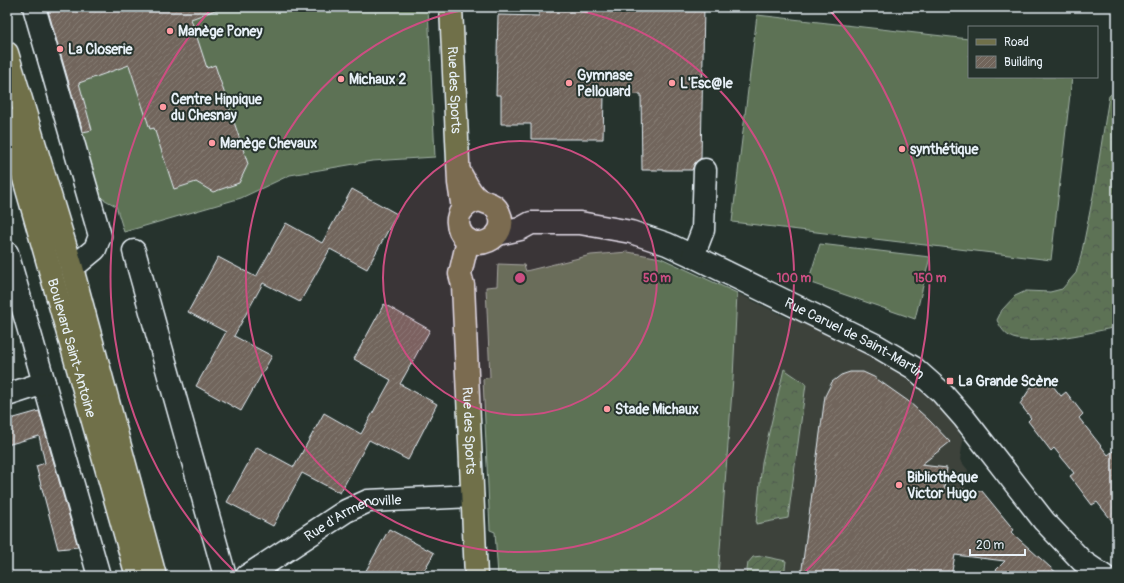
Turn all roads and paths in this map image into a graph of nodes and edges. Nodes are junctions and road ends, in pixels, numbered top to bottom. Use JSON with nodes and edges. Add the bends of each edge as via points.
{"nodes":[{"id":1,"x":34,"y":7,"type":"edge"},
{"id":2,"x":451,"y":7,"type":"edge"},
{"id":3,"x":7,"y":53,"type":"edge"},
{"id":4,"x":7,"y":119,"type":"edge"},
{"id":5,"x":705,"y":170,"type":"dead end"},
{"id":6,"x":471,"y":205,"type":"junction"},
{"id":7,"x":488,"y":233,"type":"junction"},
{"id":8,"x":134,"y":251,"type":"dead end"},
{"id":9,"x":7,"y":253,"type":"edge"},
{"id":10,"x":693,"y":256,"type":"junction"},
{"id":11,"x":72,"y":268,"type":"junction"},
{"id":12,"x":44,"y":383,"type":"junction"},
{"id":13,"x":7,"y":395,"type":"edge"},
{"id":14,"x":472,"y":496,"type":"junction"},
{"id":15,"x":99,"y":576,"type":"edge"},
{"id":16,"x":137,"y":576,"type":"edge"},
{"id":17,"x":156,"y":576,"type":"edge"},
{"id":18,"x":225,"y":576,"type":"edge"},
{"id":19,"x":247,"y":576,"type":"edge"},
{"id":20,"x":476,"y":576,"type":"edge"},
{"id":21,"x":1104,"y":576,"type":"edge"}],
"edges":[{"from":1,"to":11,"type":"street","name":"Boulevard Saint-Antoine","via":[[100,236],[95,250]]},
{"from":2,"to":6,"type":"main road","name":"Rue des Sports","via":[[460,173]]},
{"from":3,"to":11,"type":"main road","name":"Boulevard Saint-Antoine"},
{"from":4,"to":16,"type":"main road","name":"Boulevard Saint-Antoine"},
{"from":5,"to":10,"type":"street","via":[[703,230]]},
{"from":6,"to":7,"type":"main road","name":"Rue des Sports","via":[[495,206]]},
{"from":6,"to":7,"type":"main road","via":[[459,217],[460,232]]},
{"from":7,"to":10,"type":"street","name":"Rue Caruel de Saint-Martin","via":[[520,229],[531,223],[580,223],[615,228],[660,241]]},
{"from":7,"to":14,"type":"main road","name":"Rue des Sports","via":[[460,274],[463,285]]},
{"from":8,"to":18,"type":"street"},
{"from":9,"to":12,"type":"street"},
{"from":10,"to":21,"type":"street","name":"Rue Caruel de Saint-Martin","via":[[875,345],[914,368],[941,392],[964,418],[1044,521],[1082,561]]},
{"from":11,"to":17,"type":"main road","name":"Boulevard Saint-Antoine"},
{"from":12,"to":13,"type":"street"},
{"from":12,"to":15,"type":"street"},
{"from":14,"to":19,"type":"street","name":"Rue d'Armenoville","via":[[368,501],[346,511]]},
{"from":14,"to":20,"type":"main road","name":"Rue des Sports"}]}
